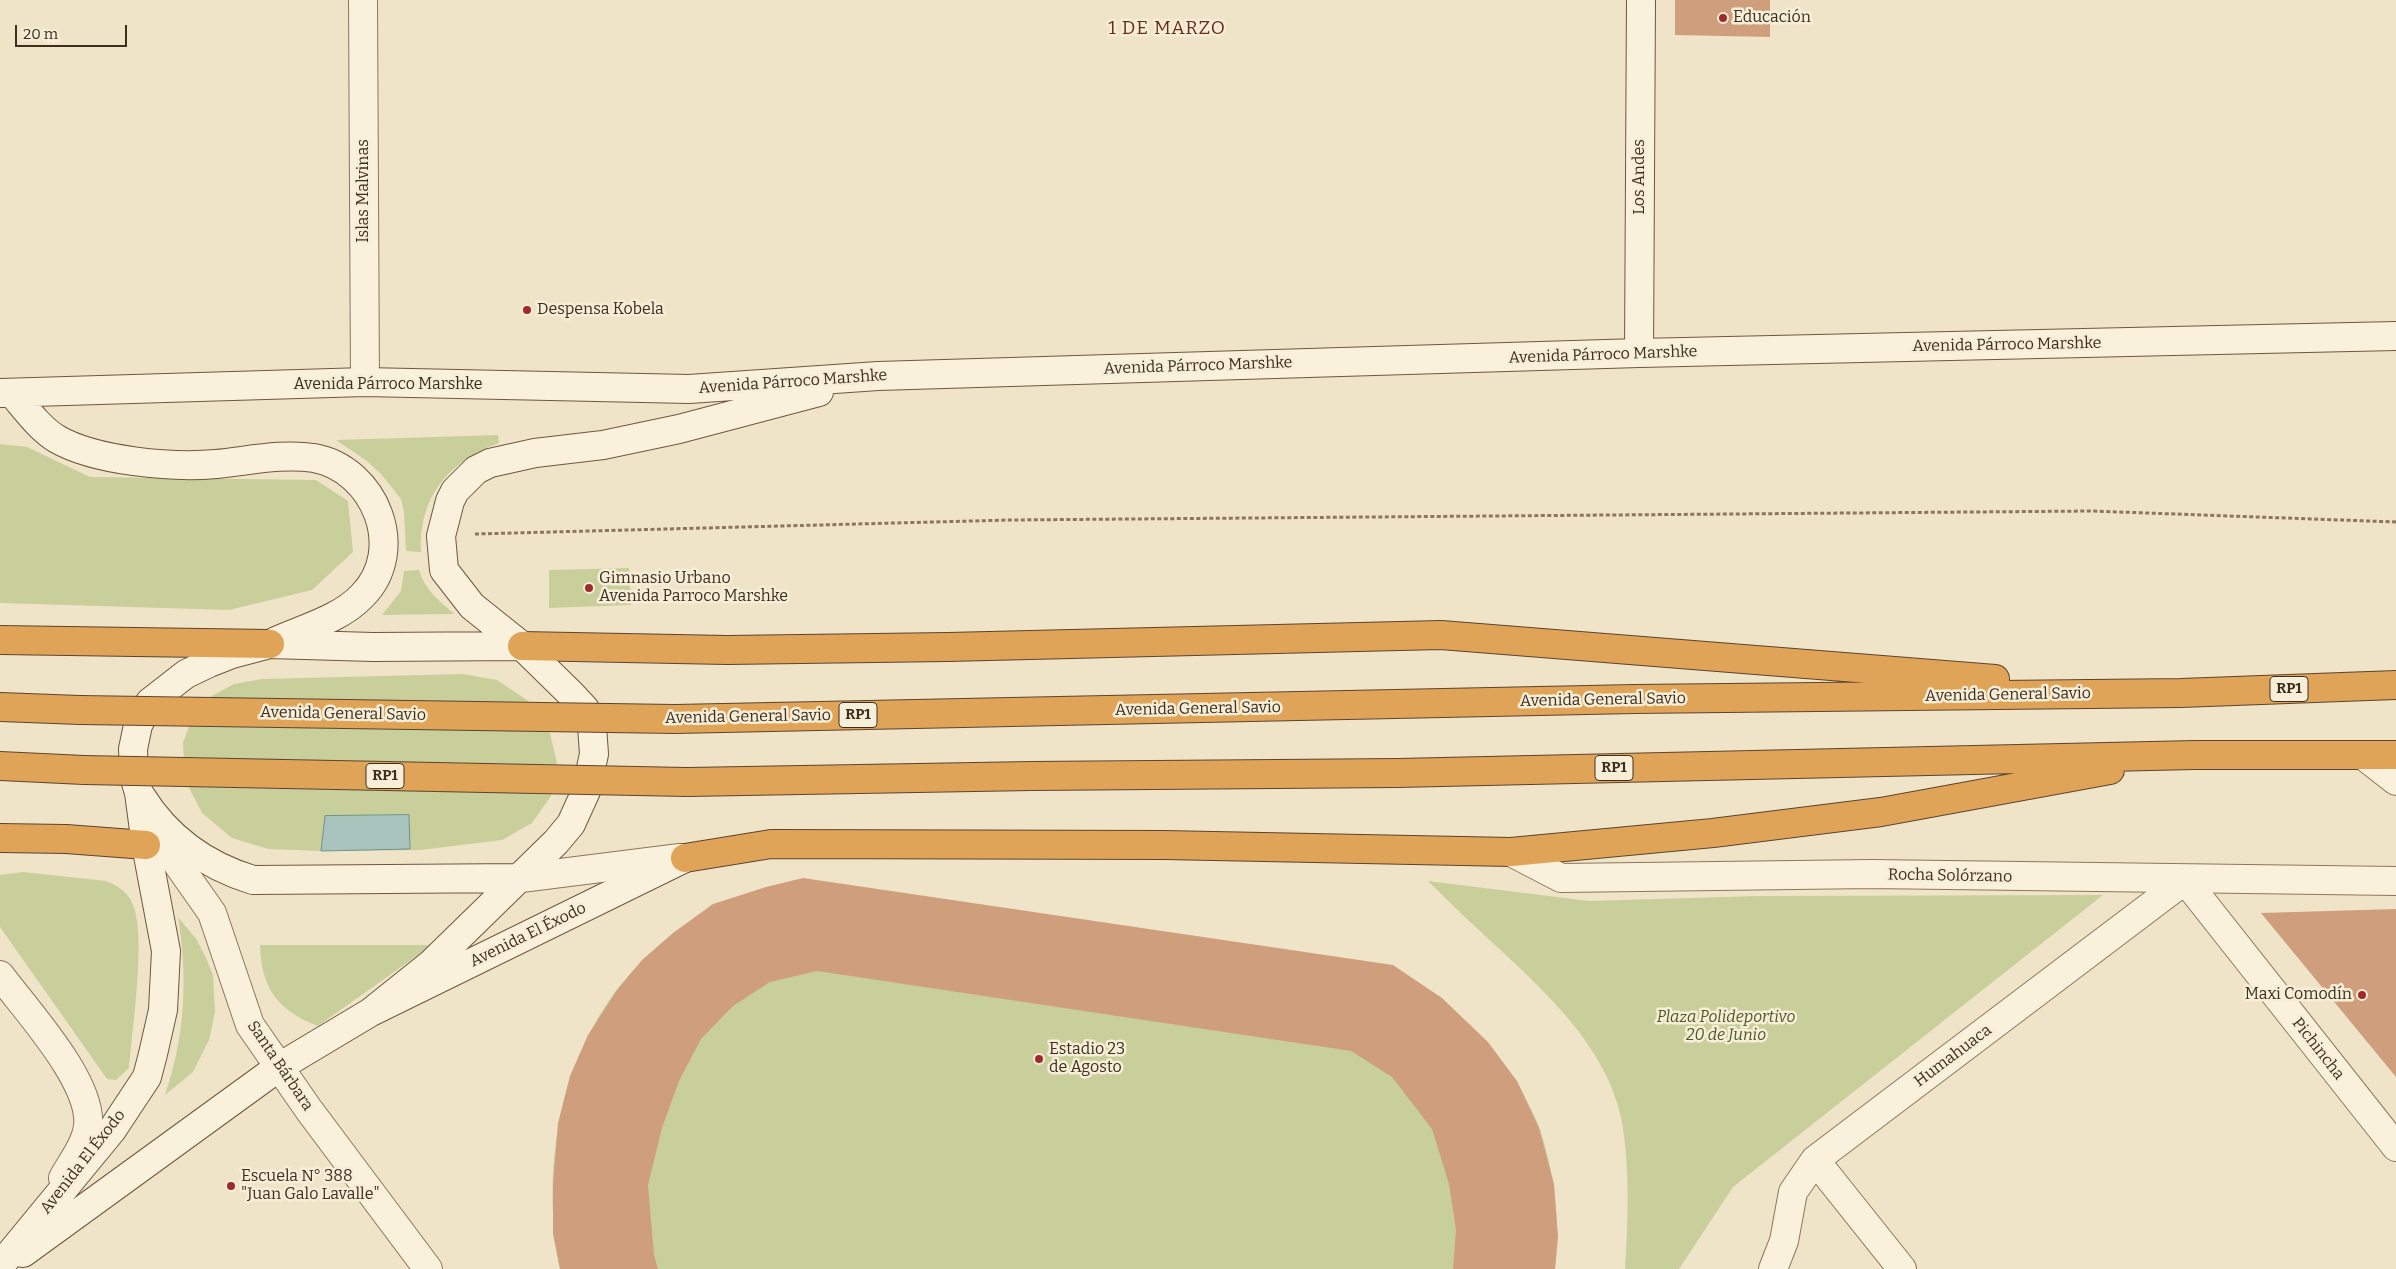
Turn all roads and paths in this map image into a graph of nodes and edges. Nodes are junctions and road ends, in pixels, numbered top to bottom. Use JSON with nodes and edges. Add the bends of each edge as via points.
{"nodes":[{"id":1,"x":363,"y":0,"type":"edge"},
{"id":2,"x":1641,"y":0,"type":"edge"},
{"id":3,"x":2396,"y":336,"type":"edge"},
{"id":4,"x":1639,"y":353,"type":"junction"},
{"id":5,"x":878,"y":376,"type":"junction"},
{"id":6,"x":365,"y":382,"type":"junction"},
{"id":7,"x":6,"y":393,"type":"edge"},
{"id":8,"x":2396,"y":522,"type":"edge"},
{"id":9,"x":474,"y":534,"type":"dead end"},
{"id":10,"x":0,"y":640,"type":"edge"},
{"id":11,"x":270,"y":644,"type":"junction"},
{"id":12,"x":522,"y":646,"type":"junction"},
{"id":13,"x":2396,"y":685,"type":"edge"},
{"id":14,"x":2181,"y":693,"type":"junction"},
{"id":15,"x":0,"y":707,"type":"edge"},
{"id":16,"x":2195,"y":755,"type":"junction"},
{"id":17,"x":2396,"y":755,"type":"edge"},
{"id":18,"x":2364,"y":756,"type":"junction"},
{"id":19,"x":0,"y":766,"type":"edge"},
{"id":20,"x":2396,"y":781,"type":"edge"},
{"id":21,"x":139,"y":793,"type":"junction"},
{"id":22,"x":0,"y":838,"type":"edge"},
{"id":23,"x":156,"y":846,"type":"junction"},
{"id":24,"x":1511,"y":852,"type":"junction"},
{"id":25,"x":202,"y":858,"type":"junction"},
{"id":26,"x":685,"y":858,"type":"junction"},
{"id":27,"x":520,"y":878,"type":"junction"},
{"id":28,"x":2185,"y":880,"type":"junction"},
{"id":29,"x":2396,"y":881,"type":"edge"},
{"id":30,"x":0,"y":975,"type":"edge"},
{"id":31,"x":372,"y":1012,"type":"junction"},
{"id":32,"x":278,"y":1067,"type":"junction"},
{"id":33,"x":2396,"y":1147,"type":"edge"},
{"id":34,"x":1815,"y":1160,"type":"junction"},
{"id":35,"x":44,"y":1212,"type":"junction"},
{"id":36,"x":0,"y":1266,"type":"edge"},
{"id":37,"x":2,"y":1269,"type":"edge"},
{"id":38,"x":428,"y":1269,"type":"edge"},
{"id":39,"x":1773,"y":1269,"type":"edge"},
{"id":40,"x":1902,"y":1269,"type":"edge"}],
"edges":[{"from":1,"to":6,"type":"main road","name":"Islas Malvinas"},
{"from":2,"to":4,"type":"main road","name":"Los Andes"},
{"from":3,"to":4,"type":"main road","name":"Avenida Párroco Marshke"},
{"from":4,"to":5,"type":"main road","name":"Avenida Párroco Marshke"},
{"from":5,"to":6,"type":"main road","name":"Avenida Párroco Marshke","via":[[689,389]]},
{"from":5,"to":12,"type":"main road","name":"Avenida El Éxodo","via":[[679,429],[535,453],[490,463],[476,470],[463,480],[450,501],[441,536],[444,570],[472,606]]},
{"from":6,"to":7,"type":"main road","name":"Avenida Párroco Marshke"},
{"from":7,"to":11,"type":"main road","via":[[56,438],[76,447],[145,464],[314,458],[357,480],[370,495],[381,525],[384,555],[376,577],[364,595],[349,608]]},
{"from":8,"to":9,"type":"path","via":[[2052,511],[1010,520]]},
{"from":10,"to":11,"type":"highway"},
{"from":11,"to":12,"type":"main road"},
{"from":11,"to":21,"type":"main road","name":"Avenida El Éxodo","via":[[232,654],[202,667],[168,686],[150,702],[138,725],[133,749],[134,776]]},
{"from":12,"to":14,"type":"highway","via":[[727,650],[948,648],[1441,635]]},
{"from":12,"to":27,"type":"main road","name":"Avenida El Éxodo","via":[[585,709],[592,726],[594,754],[586,791],[571,824]]},
{"from":13,"to":14,"type":"highway","name":"Avenida General Savio","number":"RP1"},
{"from":14,"to":15,"type":"highway","name":"Avenida General Savio","number":"RP1","bridge":true,"via":[[1625,699],[675,719]]},
{"from":16,"to":18,"type":"highway","number":"RP1"},
{"from":16,"to":19,"type":"highway","number":"RP1","bridge":true,"via":[[1408,773],[687,782]]},
{"from":16,"to":24,"type":"highway","via":[[1882,812],[1713,833]]},
{"from":17,"to":18,"type":"highway","number":"RP1"},
{"from":18,"to":20,"type":"main road"},
{"from":21,"to":23,"type":"main road","name":"Avenida El Éxodo"},
{"from":21,"to":25,"type":"main road","via":[[162,824]]},
{"from":22,"to":23,"type":"highway"},
{"from":23,"to":25,"type":"main road"},
{"from":23,"to":32,"type":"main road","name":"Santa Bárbara","via":[[212,912],[250,1025]]},
{"from":23,"to":35,"type":"main road","name":"Avenida El Éxodo","via":[[166,951],[163,1010],[147,1077],[112,1130]]},
{"from":24,"to":26,"type":"highway","via":[[1164,845],[771,844]]},
{"from":24,"to":28,"type":"main road","name":"Rocha Solórzano","via":[[1561,878],[1872,874]]},
{"from":25,"to":27,"type":"main road","via":[[253,880]]},
{"from":26,"to":27,"type":"main road"},
{"from":26,"to":31,"type":"main road","name":"Avenida El Éxodo"},
{"from":27,"to":31,"type":"main road","name":"Avenida El Éxodo","via":[[431,964]]},
{"from":28,"to":29,"type":"main road","name":"Rocha Solórzano"},
{"from":28,"to":33,"type":"main road","name":"Pichincha"},
{"from":28,"to":34,"type":"main road","name":"Humahuaca"},
{"from":30,"to":35,"type":"main road","via":[[79,1082],[86,1106],[88,1126],[80,1148]]},
{"from":31,"to":32,"type":"main road","name":"Avenida El Éxodo"},
{"from":32,"to":37,"type":"main road","name":"Avenida El Éxodo"},
{"from":32,"to":38,"type":"main road","name":"Santa Bárbara"},
{"from":34,"to":39,"type":"main road","name":"Humahuaca","via":[[1793,1192],[1784,1241]]},
{"from":34,"to":40,"type":"main road"},
{"from":35,"to":36,"type":"main road","name":"Avenida El Éxodo"}]}
